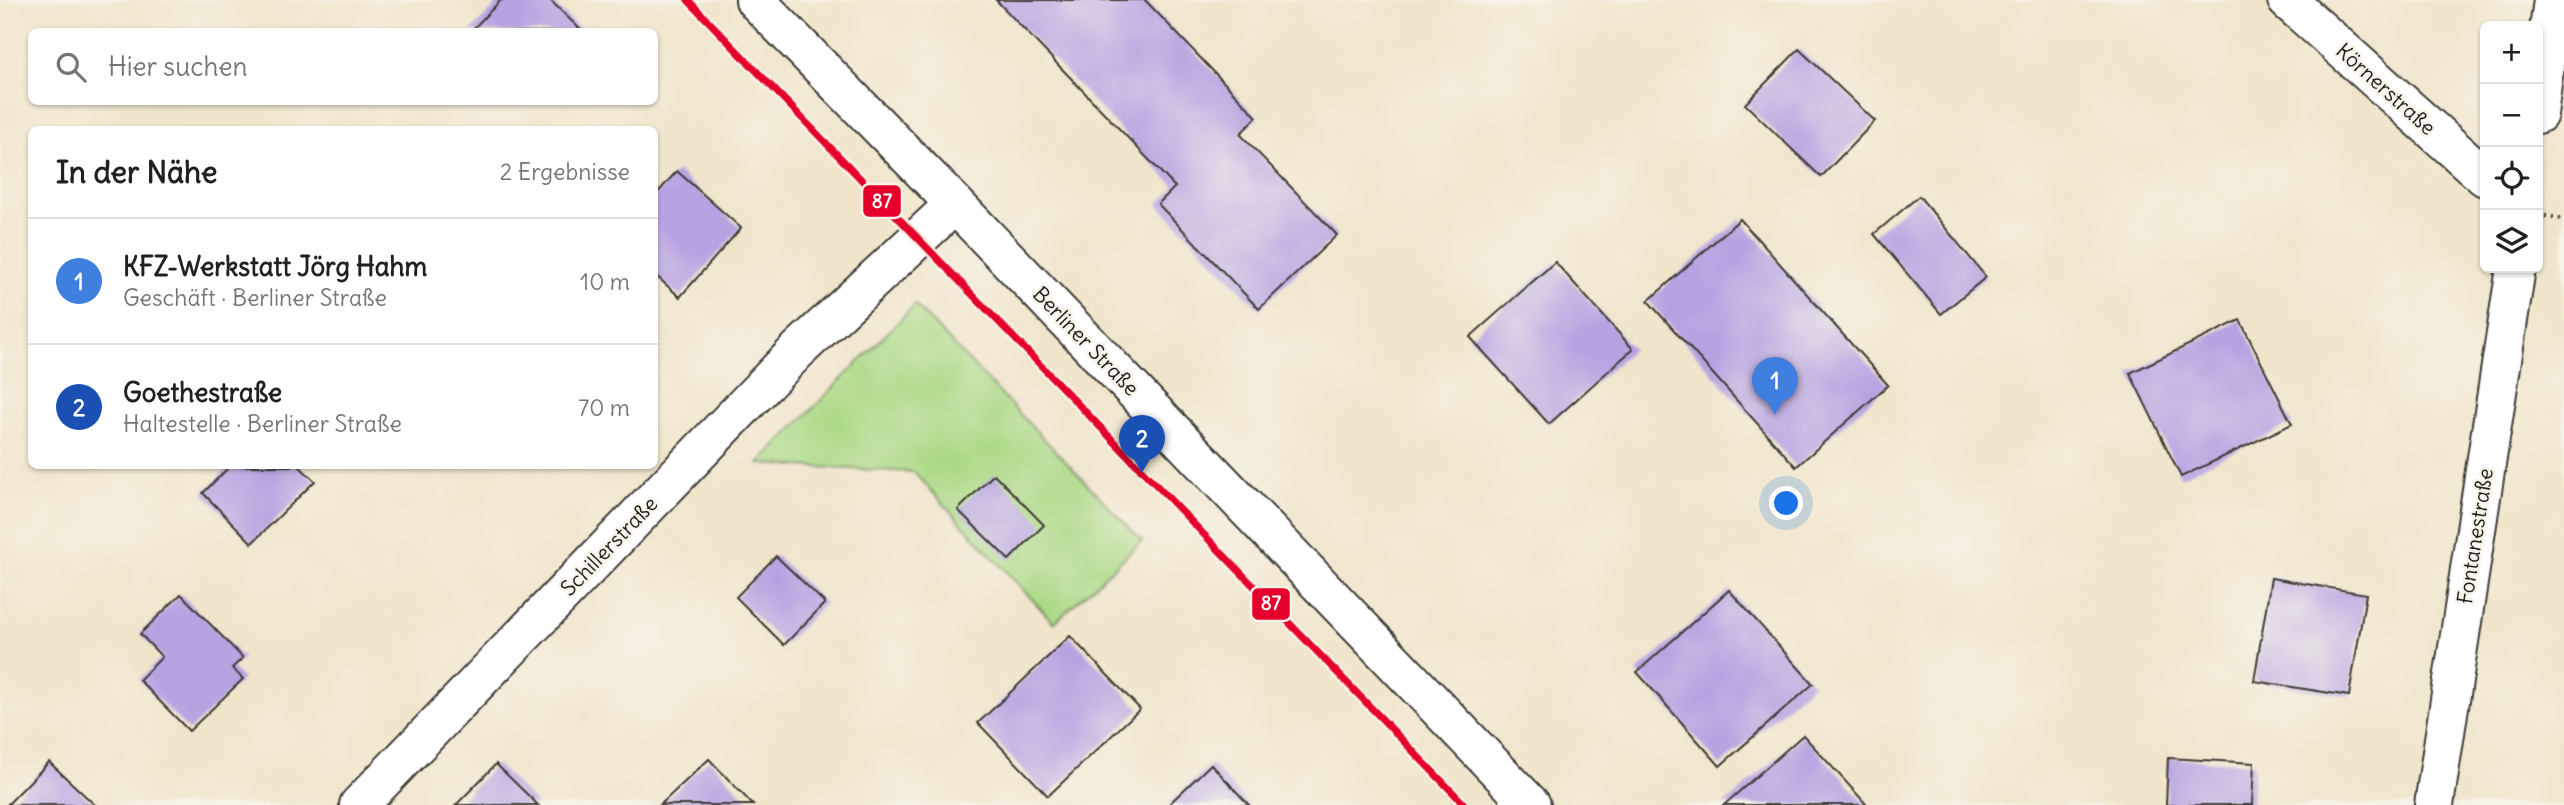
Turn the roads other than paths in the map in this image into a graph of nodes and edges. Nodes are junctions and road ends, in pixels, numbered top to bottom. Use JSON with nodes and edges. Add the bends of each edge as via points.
{"nodes":[{"id":1,"x":755,"y":0,"type":"edge"},
{"id":2,"x":2287,"y":0,"type":"edge"},
{"id":3,"x":2553,"y":0,"type":"edge"},
{"id":4,"x":2542,"y":84,"type":"edge"},
{"id":5,"x":2480,"y":173,"type":"edge"},
{"id":6,"x":955,"y":204,"type":"junction"},
{"id":7,"x":2515,"y":273,"type":"edge"},
{"id":8,"x":359,"y":805,"type":"edge"},
{"id":9,"x":1531,"y":805,"type":"edge"},
{"id":10,"x":2434,"y":805,"type":"edge"}],
"edges":[{"from":1,"to":6,"type":"street","name":"Berliner Straße"},
{"from":2,"to":5,"type":"street","name":"Körnerstraße"},
{"from":3,"to":4,"type":"street"},
{"from":6,"to":8,"type":"street","name":"Schillerstraße","via":[[798,350]]},
{"from":6,"to":9,"type":"street","name":"Berliner Straße"},
{"from":7,"to":10,"type":"street","name":"Fontanestraße"}]}
